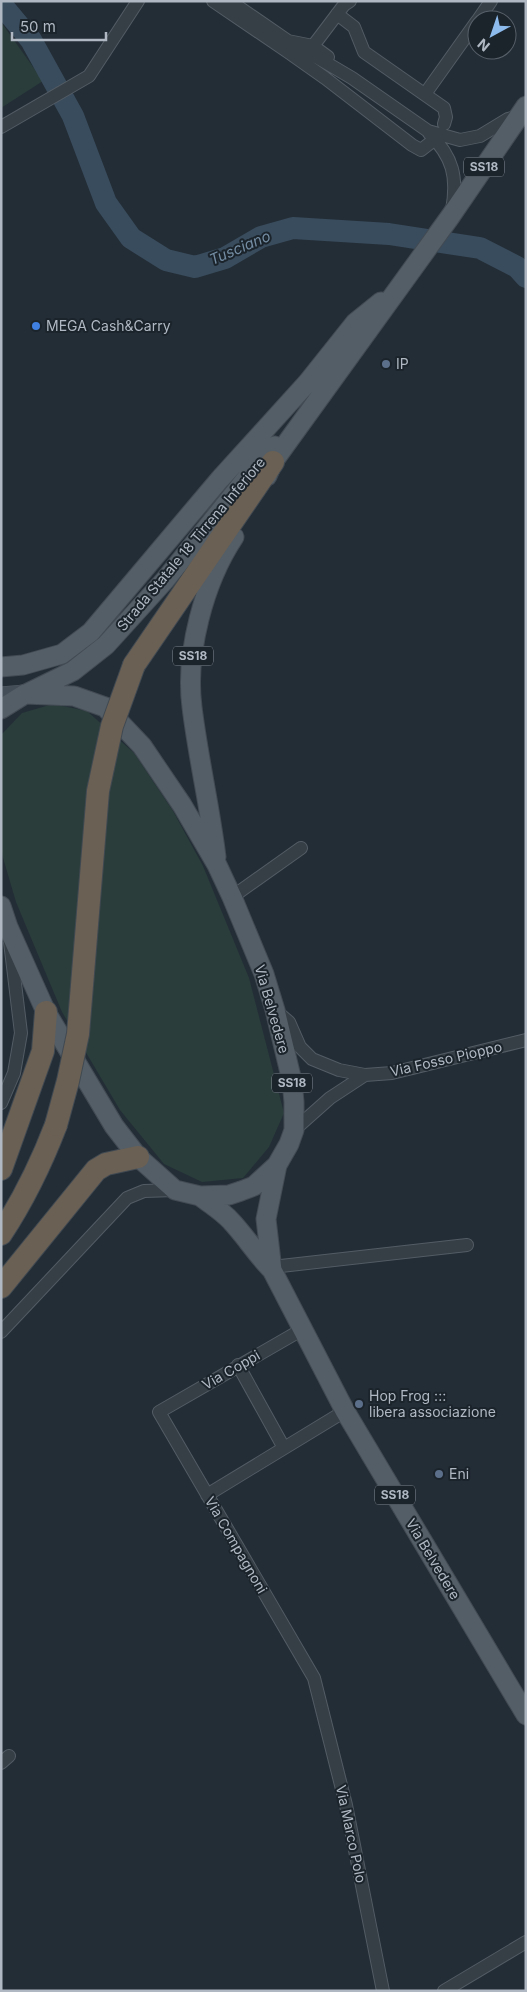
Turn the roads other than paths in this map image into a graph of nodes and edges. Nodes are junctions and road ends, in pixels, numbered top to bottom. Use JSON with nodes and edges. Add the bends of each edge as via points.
{"nodes":[{"id":1,"x":138,"y":1,"type":"edge"},
{"id":2,"x":213,"y":1,"type":"edge"},
{"id":3,"x":230,"y":1,"type":"edge"},
{"id":4,"x":350,"y":1,"type":"edge"},
{"id":5,"x":337,"y":14,"type":"junction"},
{"id":6,"x":467,"y":35,"type":"edge"},
{"id":7,"x":313,"y":46,"type":"junction"},
{"id":8,"x":291,"y":54,"type":"junction"},
{"id":9,"x":352,"y":78,"type":"junction"},
{"id":10,"x":426,"y":94,"type":"junction"},
{"id":11,"x":522,"y":111,"type":"edge"},
{"id":12,"x":444,"y":124,"type":"dead end"},
{"id":13,"x":1,"y":128,"type":"edge"},
{"id":14,"x":429,"y":137,"type":"junction"},
{"id":15,"x":446,"y":223,"type":"junction"},
{"id":16,"x":403,"y":284,"type":"junction"},
{"id":17,"x":303,"y":420,"type":"junction"},
{"id":18,"x":273,"y":462,"type":"junction"},
{"id":19,"x":1,"y":668,"type":"edge"},
{"id":20,"x":25,"y":694,"type":"junction"},
{"id":21,"x":1,"y":696,"type":"edge"},
{"id":22,"x":1,"y":709,"type":"edge"},
{"id":23,"x":301,"y":848,"type":"dead end"},
{"id":24,"x":218,"y":866,"type":"junction"},
{"id":25,"x":232,"y":897,"type":"junction"},
{"id":26,"x":1,"y":906,"type":"edge"},
{"id":27,"x":8,"y":927,"type":"junction"},
{"id":28,"x":275,"y":1010,"type":"junction"},
{"id":29,"x":46,"y":1012,"type":"junction"},
{"id":30,"x":526,"y":1040,"type":"edge"},
{"id":31,"x":365,"y":1075,"type":"junction"},
{"id":32,"x":1,"y":1103,"type":"edge"},
{"id":33,"x":294,"y":1130,"type":"junction"},
{"id":34,"x":138,"y":1157,"type":"junction"},
{"id":35,"x":278,"y":1164,"type":"junction"},
{"id":36,"x":1,"y":1169,"type":"edge"},
{"id":37,"x":175,"y":1190,"type":"junction"},
{"id":38,"x":200,"y":1196,"type":"junction"},
{"id":39,"x":1,"y":1234,"type":"edge"},
{"id":40,"x":467,"y":1245,"type":"dead end"},
{"id":41,"x":272,"y":1270,"type":"junction"},
{"id":42,"x":1,"y":1287,"type":"edge"},
{"id":43,"x":303,"y":1329,"type":"junction"},
{"id":44,"x":1,"y":1332,"type":"edge"},
{"id":45,"x":238,"y":1365,"type":"junction"},
{"id":46,"x":345,"y":1411,"type":"junction"},
{"id":47,"x":159,"y":1412,"type":"joint"},
{"id":48,"x":284,"y":1448,"type":"junction"},
{"id":49,"x":207,"y":1495,"type":"junction"},
{"id":50,"x":314,"y":1678,"type":"joint"},
{"id":51,"x":526,"y":1715,"type":"edge"},
{"id":52,"x":526,"y":1942,"type":"edge"},
{"id":53,"x":383,"y":1991,"type":"edge"},
{"id":54,"x":444,"y":1991,"type":"edge"}],
"edges":[{"from":1,"to":13,"type":"street","via":[[89,76]]},
{"from":2,"to":8,"type":"street"},
{"from":3,"to":7,"type":"street","via":[[288,41]]},
{"from":4,"to":5,"type":"street"},
{"from":5,"to":7,"type":"street"},
{"from":5,"to":10,"type":"street","via":[[354,27],[364,52]]},
{"from":6,"to":10,"type":"street"},
{"from":7,"to":9,"type":"street"},
{"from":8,"to":9,"type":"street","via":[[313,56]]},
{"from":8,"to":14,"type":"street","via":[[412,145],[421,150]]},
{"from":9,"to":14,"type":"street"},
{"from":10,"to":12,"type":"street","via":[[444,108]]},
{"from":11,"to":14,"type":"street","via":[[480,136],[460,140]]},
{"from":11,"to":15,"type":"main road","name":"Strada Statale 18 Tirrena Inferiore","number":"SS18"},
{"from":14,"to":15,"type":"street","via":[[445,151],[453,168],[455,191]]},
{"from":15,"to":16,"type":"main road","name":"Strada Statale 18 Tirrena Inferiore","number":"SS18"},
{"from":16,"to":17,"type":"main road","name":"Strada Statale 18 Tirrena Inferiore","number":"SS18"},
{"from":16,"to":19,"type":"main road","via":[[355,324],[91,632],[62,654]]},
{"from":17,"to":18,"type":"main road","name":"Strada Statale 18 Tirrena Inferiore","number":"SS18"},
{"from":17,"to":20,"type":"main road","name":"Strada Statale 18 Tirrena Inferiore","number":"SS18","via":[[266,454],[165,580],[106,645],[74,671]]},
{"from":18,"to":24,"type":"main road","name":"Strada Statale 18 Tirrena Inferiore","number":"SS18","via":[[248,515],[222,555],[204,599],[192,661],[192,705]]},
{"from":18,"to":39,"type":"highway","bridge":true,"via":[[134,665],[112,726],[98,791],[78,1034],[68,1081],[56,1125],[40,1165]]},
{"from":20,"to":21,"type":"main road","name":"Via Belvedere"},
{"from":20,"to":22,"type":"main road","number":"SS18"},
{"from":20,"to":24,"type":"main road","name":"Via Belvedere","number":"SS18","via":[[74,696],[105,706],[162,772]]},
{"from":23,"to":25,"type":"street"},
{"from":24,"to":25,"type":"main road","name":"Via Belvedere","number":"SS18"},
{"from":25,"to":28,"type":"main road","name":"Via Belvedere","number":"SS18","via":[[264,974]]},
{"from":26,"to":27,"type":"main road","name":"Via Belvedere","number":"SS18"},
{"from":27,"to":29,"type":"main road","name":"Via Belvedere","number":"SS18"},
{"from":27,"to":32,"type":"street","via":[[21,1033],[14,1074]]},
{"from":28,"to":31,"type":"street","via":[[289,1022],[300,1047],[312,1059],[338,1070]]},
{"from":28,"to":33,"type":"main road","name":"Via Belvedere","number":"SS18","via":[[292,1081]]},
{"from":29,"to":34,"type":"main road","name":"Via Belvedere","number":"SS18","via":[[114,1126]]},
{"from":29,"to":36,"type":"highway","via":[[43,1051]]},
{"from":30,"to":31,"type":"street","name":"Via Fosso Pioppo","via":[[392,1073]]},
{"from":31,"to":33,"type":"street","via":[[330,1098]]},
{"from":33,"to":35,"type":"main road","name":"Via Belvedere","number":"SS18"},
{"from":34,"to":37,"type":"main road","name":"Via Belvedere","number":"SS18"},
{"from":34,"to":42,"type":"highway","via":[[106,1164],[96,1170]]},
{"from":35,"to":38,"type":"main road","name":"Via Belvedere","number":"SS18","via":[[254,1186],[229,1195]]},
{"from":35,"to":41,"type":"main road","number":"SS18","via":[[266,1219]]},
{"from":37,"to":38,"type":"main road","name":"Via Belvedere","number":"SS18"},
{"from":37,"to":44,"type":"street","via":[[144,1191],[127,1198]]},
{"from":38,"to":41,"type":"main road","number":"SS18","via":[[230,1219]]},
{"from":40,"to":41,"type":"street","via":[[281,1266]]},
{"from":41,"to":43,"type":"main road","name":"Via Belvedere","number":"SS18"},
{"from":43,"to":45,"type":"street","name":"Via Coppi"},
{"from":43,"to":46,"type":"main road","name":"Via Belvedere","number":"SS18"},
{"from":45,"to":47,"type":"street","name":"Via Coppi"},
{"from":45,"to":48,"type":"street"},
{"from":46,"to":48,"type":"street"},
{"from":46,"to":51,"type":"main road","name":"Via Belvedere","number":"SS18"},
{"from":47,"to":49,"type":"street","name":"Via Compagnoni"},
{"from":48,"to":49,"type":"street"},
{"from":49,"to":50,"type":"street","name":"Via Compagnoni"},
{"from":50,"to":53,"type":"street","name":"Via Marco Polo","via":[[346,1805]]},
{"from":52,"to":54,"type":"street"}]}
